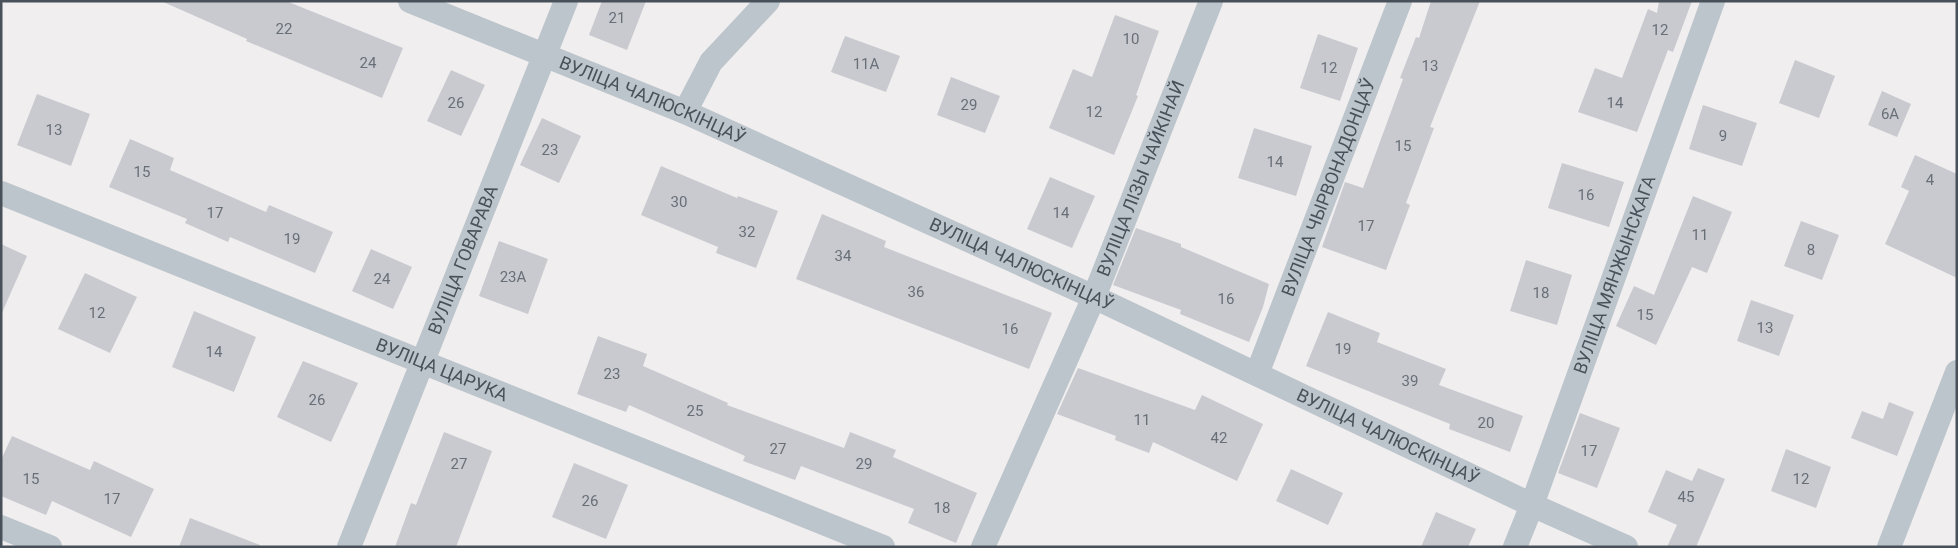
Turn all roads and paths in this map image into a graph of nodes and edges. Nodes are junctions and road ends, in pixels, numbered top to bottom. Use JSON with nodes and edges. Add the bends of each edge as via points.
{"nodes":[{"id":1,"x":410,"y":1,"type":"edge"},
{"id":2,"x":566,"y":1,"type":"edge"},
{"id":3,"x":768,"y":1,"type":"edge"},
{"id":4,"x":1211,"y":1,"type":"edge"},
{"id":5,"x":1400,"y":1,"type":"edge"},
{"id":6,"x":1713,"y":1,"type":"edge"},
{"id":7,"x":544,"y":55,"type":"junction"},
{"id":8,"x":685,"y":112,"type":"junction"},
{"id":9,"x":1,"y":194,"type":"edge"},
{"id":10,"x":1094,"y":296,"type":"junction"},
{"id":11,"x":422,"y":362,"type":"junction"},
{"id":12,"x":1957,"y":372,"type":"edge"},
{"id":13,"x":1257,"y":374,"type":"junction"},
{"id":14,"x":1532,"y":505,"type":"junction"},
{"id":15,"x":1,"y":527,"type":"edge"},
{"id":16,"x":50,"y":547,"type":"edge"},
{"id":17,"x":349,"y":547,"type":"edge"},
{"id":18,"x":883,"y":547,"type":"edge"},
{"id":19,"x":983,"y":547,"type":"edge"},
{"id":20,"x":1515,"y":547,"type":"edge"},
{"id":21,"x":1626,"y":547,"type":"edge"},
{"id":22,"x":1889,"y":547,"type":"edge"}],
"edges":[{"from":1,"to":7,"type":"street","name":"ВУЛІЦА ЧАЛЮСКІНЦАЎ"},
{"from":2,"to":7,"type":"street","name":"ВУЛІЦА ГОВАРАВА"},
{"from":3,"to":8,"type":"street","via":[[711,62]]},
{"from":4,"to":10,"type":"street","name":"ВУЛІЦА ЛІЗЫ ЧАЙКІНАЙ"},
{"from":5,"to":13,"type":"street","name":"ВУЛІЦА ЧЫРВОНАДОНЦАЎ"},
{"from":6,"to":14,"type":"street","name":"ВУЛІЦА МЯНЖЫНСКАГА"},
{"from":7,"to":8,"type":"street","name":"ВУЛІЦА ЧАЛЮСКІНЦАЎ"},
{"from":7,"to":11,"type":"street","name":"ВУЛІЦА ГОВАРАВА"},
{"from":8,"to":10,"type":"street","name":"ВУЛІЦА ЧАЛЮСКІНЦАЎ"},
{"from":9,"to":11,"type":"street","name":"ВУЛІЦА ЦАРУКА"},
{"from":10,"to":13,"type":"street","name":"ВУЛІЦА ЧАЛЮСКІНЦАЎ"},
{"from":10,"to":19,"type":"street","name":"ВУЛІЦА ЛІЗЫ ЧАЙКІНАЙ"},
{"from":11,"to":17,"type":"street","name":"ВУЛІЦА ГОВАРАВА"},
{"from":11,"to":18,"type":"street","name":"ВУЛІЦА ЦАРУКА"},
{"from":12,"to":22,"type":"street"},
{"from":13,"to":14,"type":"street","name":"ВУЛІЦА ЧАЛЮСКІНЦАЎ"},
{"from":14,"to":20,"type":"street","name":"ВУЛІЦА МЯНЖЫНСКАГА"},
{"from":14,"to":21,"type":"street","name":"ВУЛІЦА ЧАЛЮСКІНЦАЎ"},
{"from":15,"to":16,"type":"street"}]}
